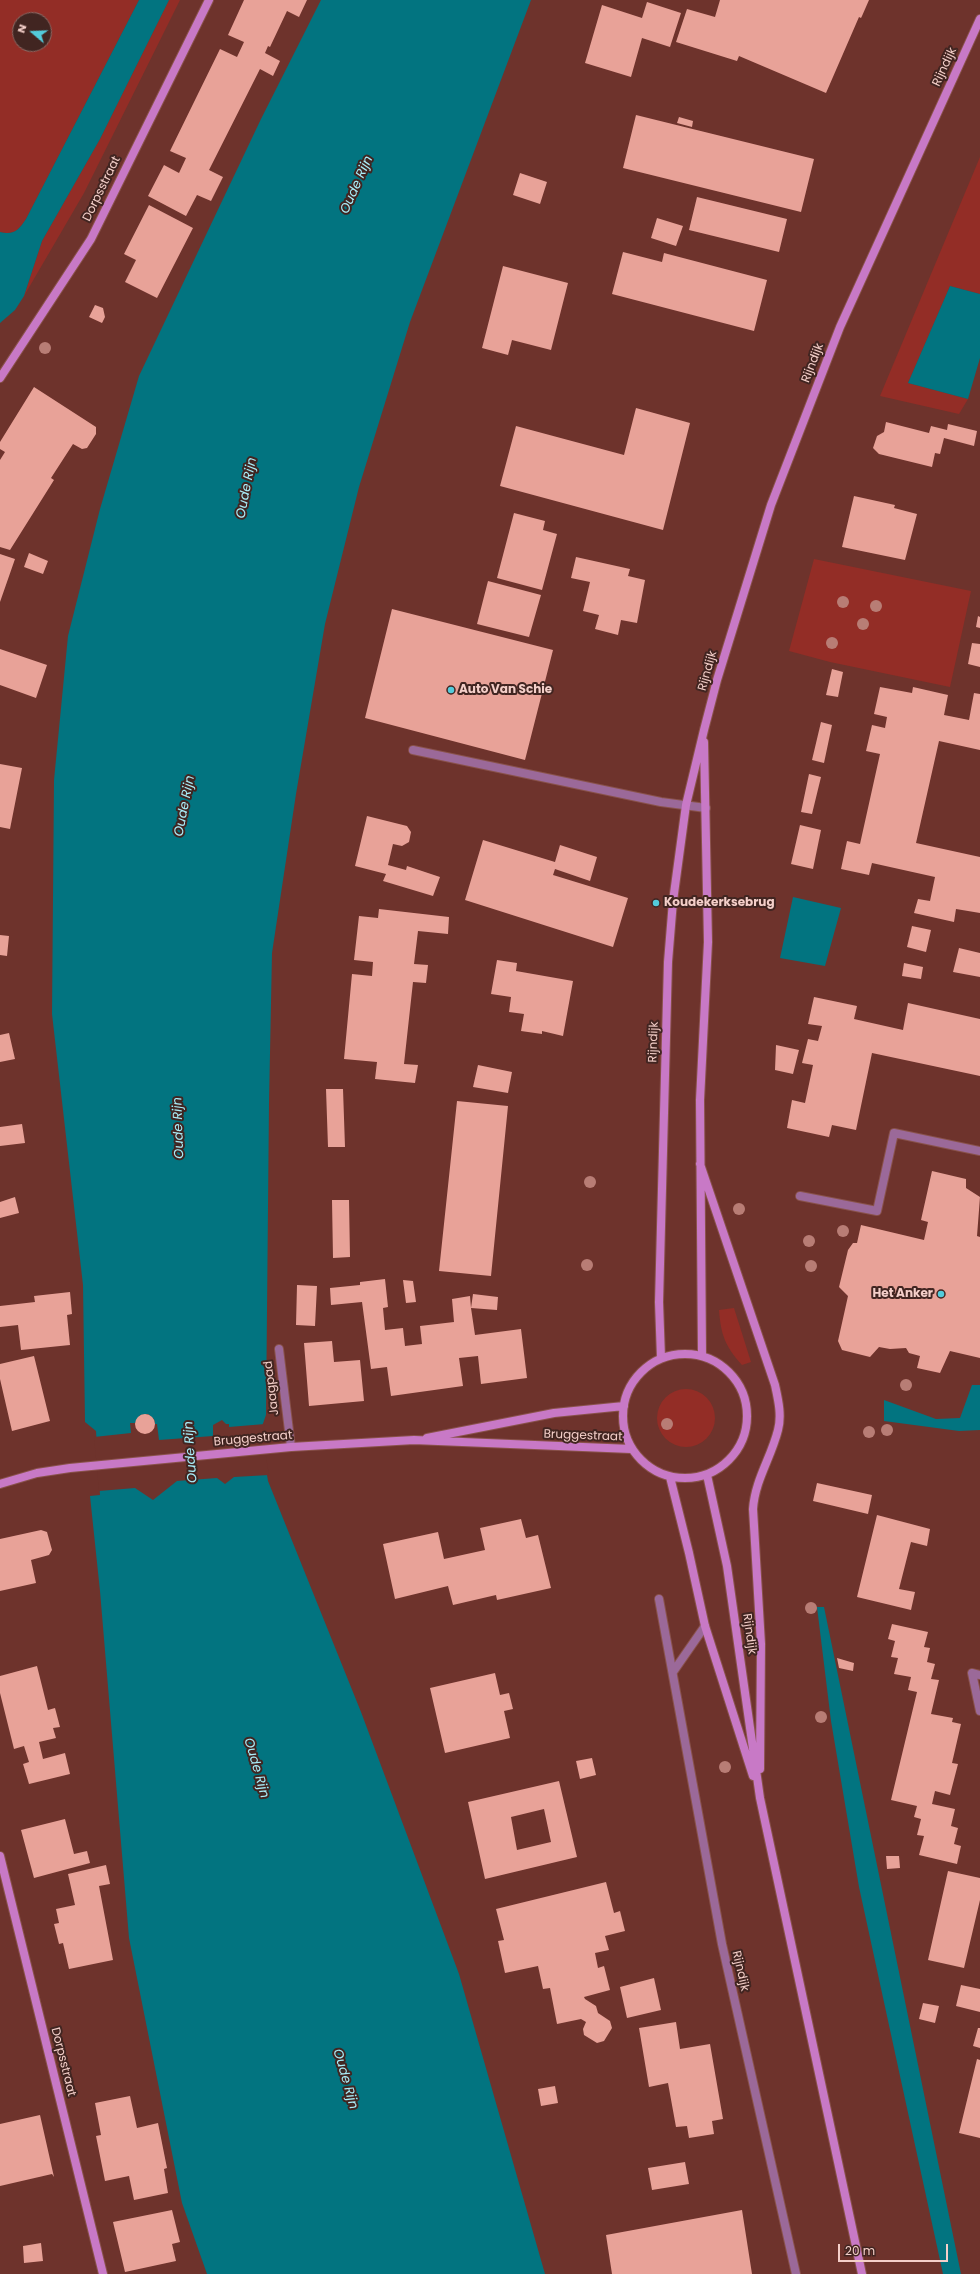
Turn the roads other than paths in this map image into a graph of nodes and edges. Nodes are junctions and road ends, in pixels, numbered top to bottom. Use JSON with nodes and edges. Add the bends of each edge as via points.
{"nodes":[{"id":1,"x":209,"y":0,"type":"edge"},
{"id":2,"x":980,"y":19,"type":"edge"},
{"id":3,"x":0,"y":378,"type":"edge"},
{"id":4,"x":704,"y":730,"type":"junction"},
{"id":5,"x":413,"y":750,"type":"dead end"},
{"id":6,"x":686,"y":805,"type":"junction"},
{"id":7,"x":706,"y":808,"type":"junction"},
{"id":8,"x":980,"y":1151,"type":"edge"},
{"id":9,"x":700,"y":1164,"type":"junction"},
{"id":10,"x":800,"y":1196,"type":"dead end"},
{"id":11,"x":280,"y":1349,"type":"dead end"},
{"id":12,"x":702,"y":1356,"type":"junction"},
{"id":13,"x":661,"y":1358,"type":"junction"},
{"id":14,"x":624,"y":1406,"type":"junction"},
{"id":15,"x":414,"y":1440,"type":"junction"},
{"id":16,"x":291,"y":1447,"type":"junction"},
{"id":17,"x":631,"y":1449,"type":"junction"},
{"id":18,"x":707,"y":1475,"type":"junction"},
{"id":19,"x":670,"y":1477,"type":"junction"},
{"id":20,"x":0,"y":1484,"type":"edge"},
{"id":21,"x":659,"y":1599,"type":"dead end"},
{"id":22,"x":704,"y":1626,"type":"junction"},
{"id":23,"x":673,"y":1672,"type":"junction"},
{"id":24,"x":976,"y":1674,"type":"edge"},
{"id":25,"x":980,"y":1711,"type":"edge"},
{"id":26,"x":760,"y":1798,"type":"junction"},
{"id":27,"x":0,"y":1856,"type":"edge"},
{"id":28,"x":103,"y":2274,"type":"edge"},
{"id":29,"x":796,"y":2274,"type":"edge"},
{"id":30,"x":862,"y":2274,"type":"edge"}],
"edges":[{"from":1,"to":3,"type":"main road","name":"Dorpsstraat","via":[[91,239]]},
{"from":2,"to":4,"type":"main road","name":"Rijndijk","via":[[840,327],[771,505]]},
{"from":4,"to":6,"type":"main road","name":"Rijndijk"},
{"from":4,"to":7,"type":"main road","name":"Rijndijk"},
{"from":5,"to":6,"type":"street"},
{"from":6,"to":7,"type":"street"},
{"from":6,"to":13,"type":"main road","name":"Rijndijk","via":[[675,878],[668,962],[659,1302]]},
{"from":7,"to":9,"type":"main road","name":"Rijndijk","via":[[708,942],[700,1100]]},
{"from":8,"to":10,"type":"street","via":[[894,1133],[877,1211]]},
{"from":9,"to":12,"type":"main road","name":"Rijndijk"},
{"from":9,"to":26,"type":"main road","via":[[775,1385],[779,1406],[778,1430],[759,1478],[753,1509],[761,1644]]},
{"from":11,"to":16,"type":"street","name":"Jaagpad"},
{"from":12,"to":13,"type":"main road","via":[[674,1354]]},
{"from":12,"to":18,"type":"main road","via":[[726,1369],[737,1381],[744,1396],[747,1412],[742,1443],[721,1468]]},
{"from":13,"to":14,"type":"main road","via":[[650,1364],[632,1382]]},
{"from":14,"to":15,"type":"main road","name":"Bruggestraat","via":[[554,1414]]},
{"from":14,"to":17,"type":"main road","via":[[625,1437]]},
{"from":15,"to":16,"type":"main road","name":"Bruggestraat"},
{"from":15,"to":17,"type":"main road","name":"Bruggestraat"},
{"from":16,"to":20,"type":"main road","name":"Bruggestraat","via":[[96,1465],[37,1473]]},
{"from":17,"to":19,"type":"main road","via":[[641,1462],[654,1471]]},
{"from":18,"to":19,"type":"main road","via":[[688,1479]]},
{"from":18,"to":26,"type":"main road","name":"Rijndijk","via":[[727,1566]]},
{"from":19,"to":22,"type":"main road","name":"Rijndijk","via":[[690,1553]]},
{"from":21,"to":23,"type":"street","name":"Rijndijk"},
{"from":22,"to":23,"type":"street"},
{"from":22,"to":26,"type":"main road","name":"Rijndijk"},
{"from":23,"to":29,"type":"street","name":"Rijndijk","via":[[722,1944]]},
{"from":24,"to":25,"type":"street"},
{"from":26,"to":30,"type":"main road","name":"Rijndijk"},
{"from":27,"to":28,"type":"main road","name":"Dorpsstraat"}]}
